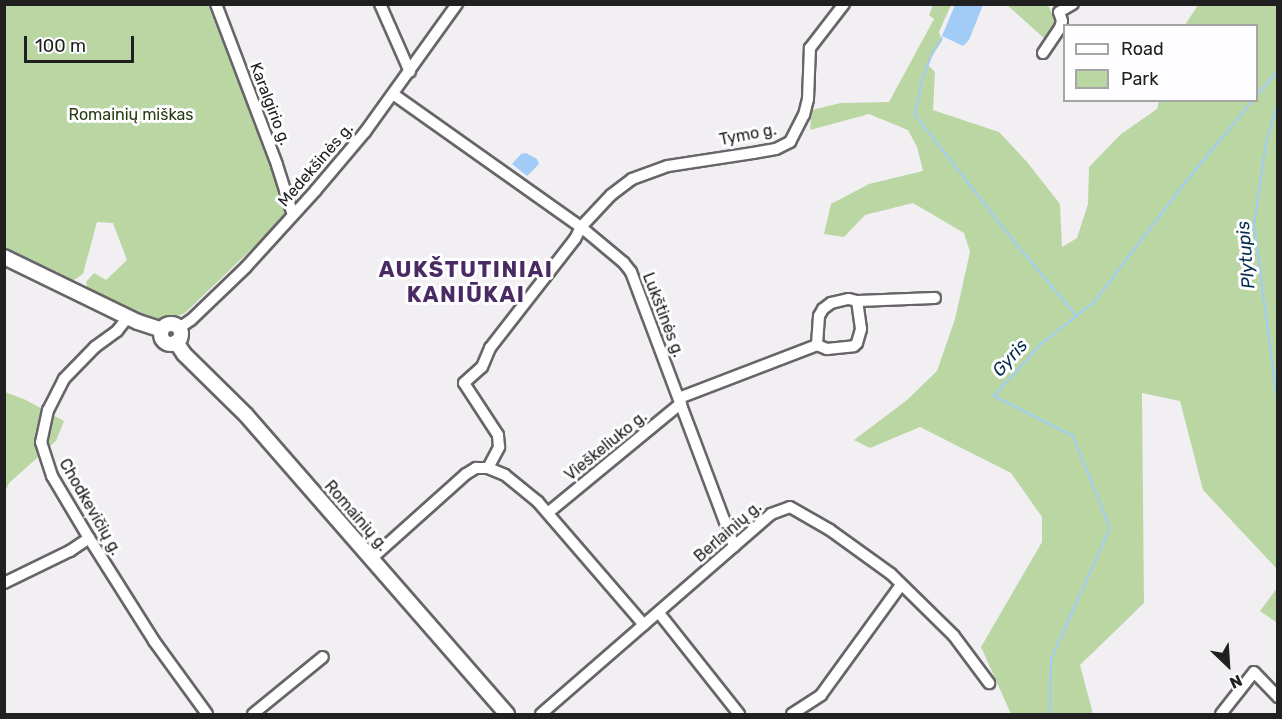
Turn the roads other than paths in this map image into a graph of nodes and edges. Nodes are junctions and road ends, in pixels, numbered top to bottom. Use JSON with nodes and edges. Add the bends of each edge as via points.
{"nodes":[{"id":1,"x":216,"y":4,"type":"edge"},
{"id":2,"x":380,"y":4,"type":"edge"},
{"id":3,"x":457,"y":4,"type":"edge"},
{"id":4,"x":844,"y":4,"type":"edge"},
{"id":5,"x":1073,"y":4,"type":"edge"},
{"id":6,"x":1056,"y":8,"type":"edge"},
{"id":7,"x":1043,"y":53,"type":"dead end"},
{"id":8,"x":410,"y":72,"type":"junction"},
{"id":9,"x":393,"y":94,"type":"junction"},
{"id":10,"x":293,"y":215,"type":"junction"},
{"id":11,"x":581,"y":226,"type":"junction"},
{"id":12,"x":4,"y":258,"type":"edge"},
{"id":13,"x":935,"y":298,"type":"dead end"},
{"id":14,"x":857,"y":301,"type":"junction"},
{"id":15,"x":128,"y":317,"type":"junction"},
{"id":16,"x":179,"y":328,"type":"junction"},
{"id":17,"x":162,"y":330,"type":"junction"},
{"id":18,"x":176,"y":342,"type":"junction"},
{"id":19,"x":817,"y":345,"type":"junction"},
{"id":20,"x":680,"y":401,"type":"junction"},
{"id":21,"x":488,"y":468,"type":"junction"},
{"id":22,"x":549,"y":512,"type":"junction"},
{"id":23,"x":89,"y":538,"type":"junction"},
{"id":24,"x":734,"y":546,"type":"junction"},
{"id":25,"x":371,"y":559,"type":"junction"},
{"id":26,"x":4,"y":583,"type":"edge"},
{"id":27,"x":902,"y":585,"type":"junction"},
{"id":28,"x":659,"y":613,"type":"junction"},
{"id":29,"x":644,"y":625,"type":"junction"},
{"id":30,"x":323,"y":657,"type":"dead end"},
{"id":31,"x":989,"y":682,"type":"dead end"},
{"id":32,"x":1278,"y":697,"type":"edge"},
{"id":33,"x":207,"y":714,"type":"edge"},
{"id":34,"x":253,"y":714,"type":"edge"},
{"id":35,"x":507,"y":714,"type":"edge"},
{"id":36,"x":541,"y":714,"type":"edge"},
{"id":37,"x":739,"y":714,"type":"edge"},
{"id":38,"x":792,"y":714,"type":"edge"},
{"id":39,"x":1221,"y":714,"type":"edge"}],
"edges":[{"from":1,"to":10,"type":"street","name":"Karalgirio g."},
{"from":2,"to":8,"type":"street"},
{"from":3,"to":8,"type":"street","name":"Medekšinės g."},
{"from":4,"to":11,"type":"street","name":"Tymo g.","via":[[810,48],[808,99],[790,142],[776,149],[668,166],[632,179]]},
{"from":5,"to":6,"type":"street"},
{"from":6,"to":7,"type":"street","via":[[1062,21],[1060,28]]},
{"from":8,"to":9,"type":"street","name":"Medekšinės g."},
{"from":9,"to":10,"type":"street","name":"Medekšinės g."},
{"from":9,"to":11,"type":"street","name":"Lukštinės g."},
{"from":10,"to":16,"type":"street","name":"Medekšinės g.","via":[[246,267]]},
{"from":11,"to":20,"type":"street","name":"Lukštinės g.","via":[[630,272]]},
{"from":11,"to":21,"type":"street","via":[[575,239],[501,332],[482,367],[464,383],[498,435],[499,447]]},
{"from":12,"to":15,"type":"main road"},
{"from":13,"to":14,"type":"street"},
{"from":14,"to":19,"type":"street","via":[[848,298],[823,309]]},
{"from":14,"to":19,"type":"street","via":[[861,329],[858,343],[848,348],[827,349]]},
{"from":15,"to":17,"type":"main road"},
{"from":15,"to":23,"type":"street","name":"Chodkevičių g.","via":[[64,379],[48,410],[41,442],[52,476]]},
{"from":16,"to":17,"type":"main road","via":[[170,324]]},
{"from":16,"to":18,"type":"main road","via":[[181,334]]},
{"from":17,"to":18,"type":"main road","via":[[163,339]]},
{"from":18,"to":25,"type":"main road","name":"Romainių g.","via":[[246,415]]},
{"from":19,"to":20,"type":"street","name":"Vieškeliuko g."},
{"from":20,"to":22,"type":"street","name":"Vieškeliuko g."},
{"from":20,"to":24,"type":"street","name":"Lukštinės g."},
{"from":21,"to":22,"type":"street","via":[[522,486]]},
{"from":21,"to":25,"type":"street","via":[[476,468],[466,474]]},
{"from":22,"to":29,"type":"street"},
{"from":23,"to":26,"type":"street","via":[[69,552]]},
{"from":23,"to":33,"type":"street","name":"Chodkevičių g.","via":[[154,641]]},
{"from":24,"to":27,"type":"street","name":"Berlainių g.","via":[[771,514],[790,507],[830,530]]},
{"from":24,"to":28,"type":"street","name":"Berlainių g."},
{"from":25,"to":35,"type":"main road","name":"Romainių g."},
{"from":27,"to":31,"type":"street","name":"Berlainių g.","via":[[954,636]]},
{"from":27,"to":38,"type":"street","via":[[821,695]]},
{"from":28,"to":29,"type":"street","name":"Berlainių g."},
{"from":28,"to":37,"type":"street"},
{"from":29,"to":36,"type":"street","name":"Berlainių g."},
{"from":30,"to":34,"type":"street"},
{"from":32,"to":39,"type":"street","via":[[1254,672]]}]}
